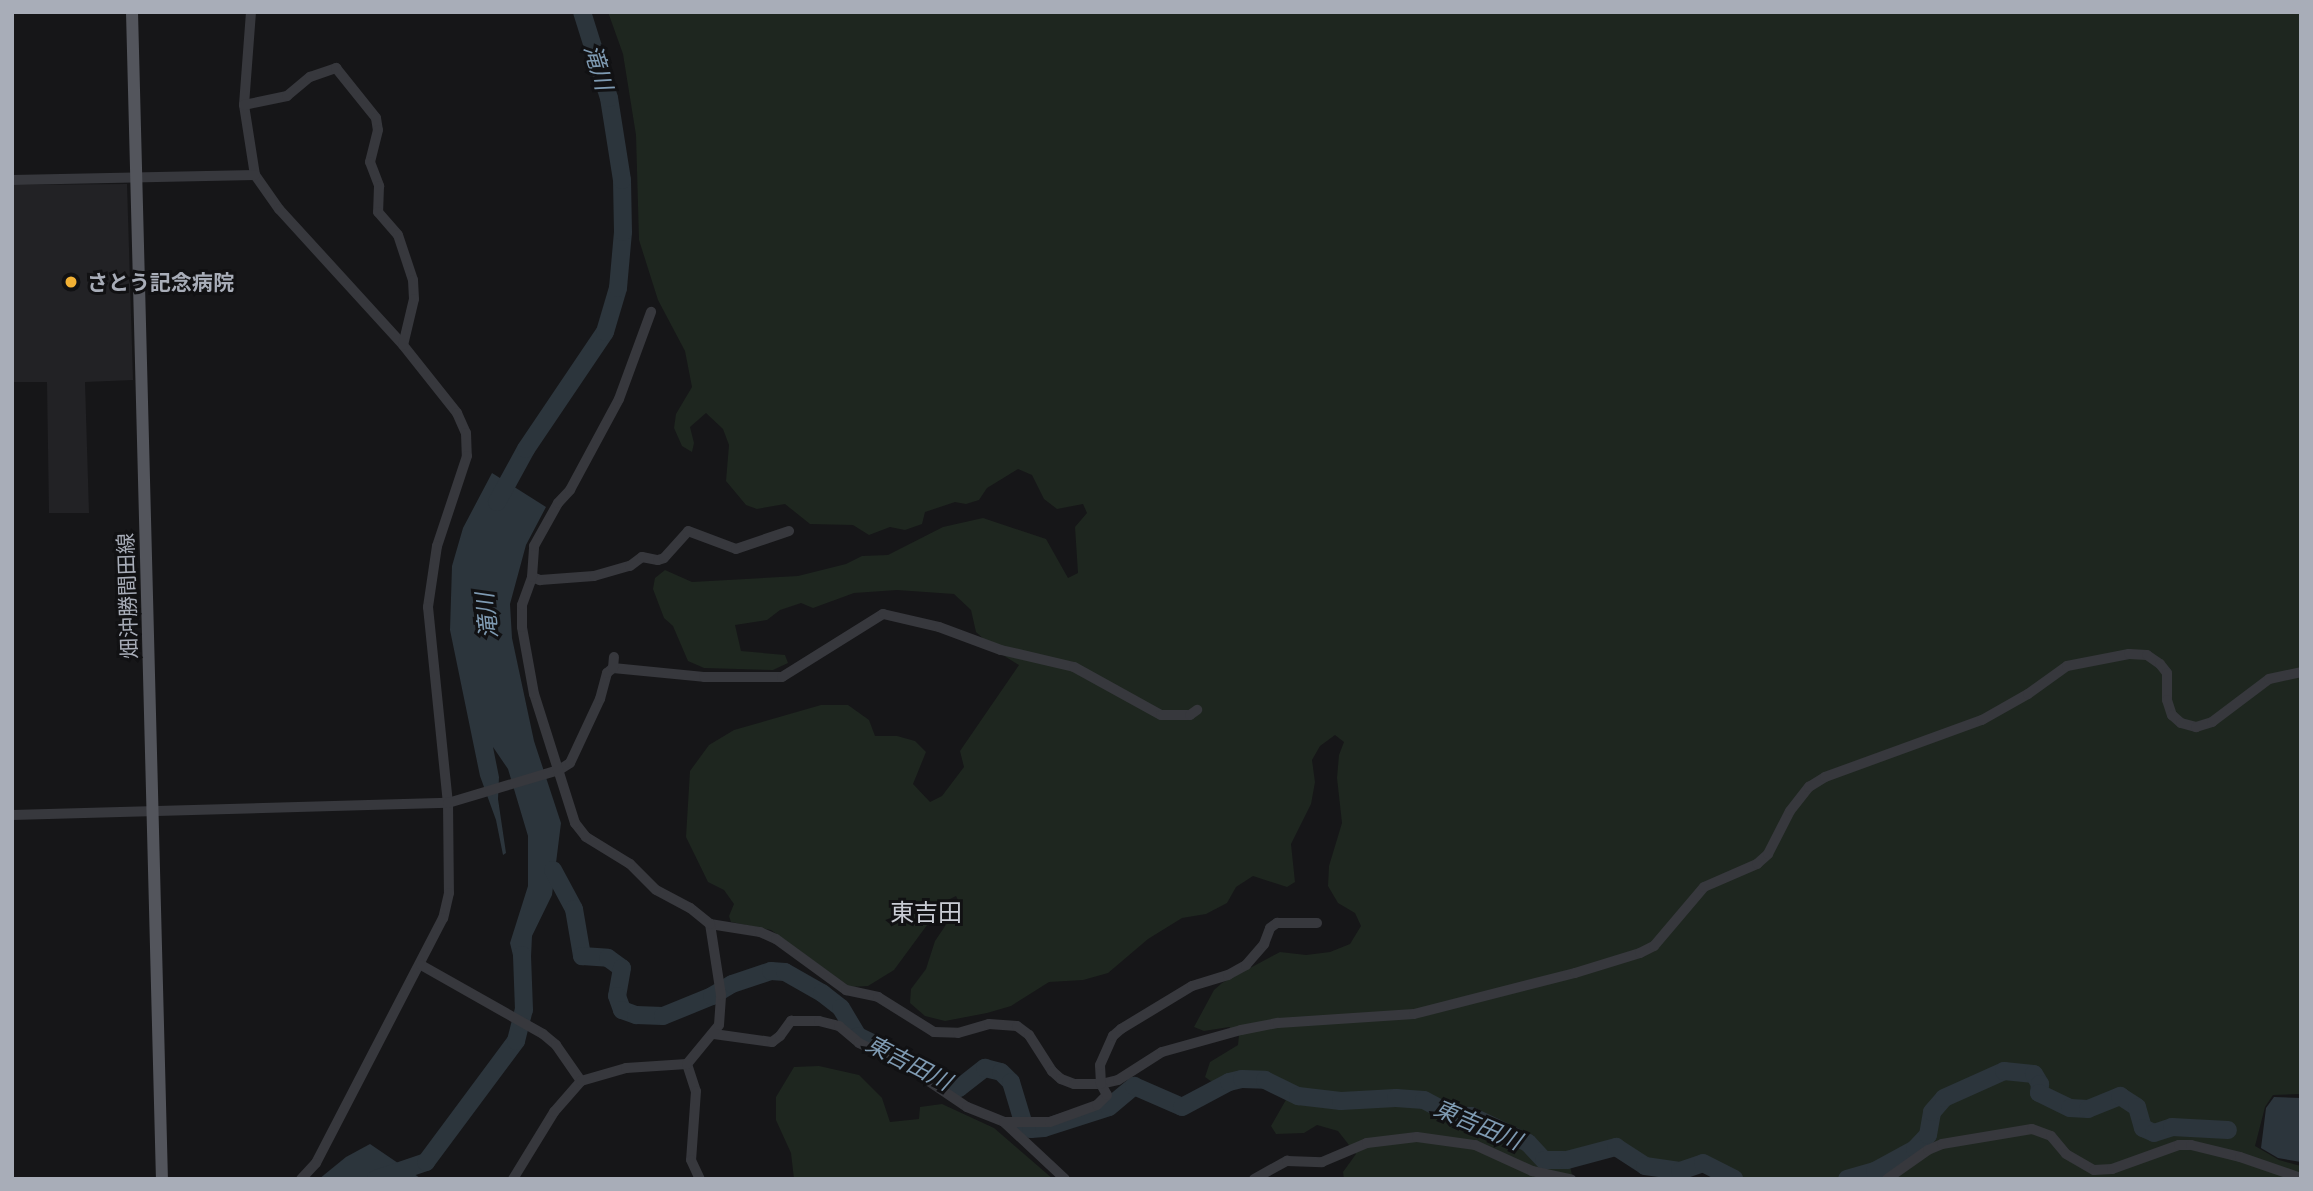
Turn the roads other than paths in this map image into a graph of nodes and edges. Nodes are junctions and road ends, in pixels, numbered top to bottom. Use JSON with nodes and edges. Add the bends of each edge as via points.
{"nodes":[{"id":1,"x":132,"y":12,"type":"edge"},
{"id":2,"x":251,"y":12,"type":"edge"},
{"id":3,"x":244,"y":105,"type":"junction"},
{"id":4,"x":255,"y":175,"type":"junction"},
{"id":5,"x":136,"y":176,"type":"junction"},
{"id":6,"x":12,"y":180,"type":"edge"},
{"id":7,"x":651,"y":312,"type":"dead end"},
{"id":8,"x":403,"y":345,"type":"junction"},
{"id":9,"x":789,"y":531,"type":"dead end"},
{"id":10,"x":533,"y":577,"type":"junction"},
{"id":11,"x":2301,"y":671,"type":"edge"},
{"id":12,"x":1197,"y":710,"type":"dead end"},
{"id":13,"x":559,"y":770,"type":"junction"},
{"id":14,"x":448,"y":803,"type":"junction"},
{"id":15,"x":153,"y":811,"type":"junction"},
{"id":16,"x":12,"y":815,"type":"edge"},
{"id":17,"x":1317,"y":923,"type":"dead end"},
{"id":18,"x":710,"y":924,"type":"junction"},
{"id":19,"x":421,"y":965,"type":"junction"},
{"id":20,"x":714,"y":1034,"type":"junction"},
{"id":21,"x":687,"y":1064,"type":"junction"},
{"id":22,"x":581,"y":1082,"type":"junction"},
{"id":23,"x":1101,"y":1084,"type":"junction"},
{"id":24,"x":1004,"y":1122,"type":"junction"},
{"id":25,"x":2301,"y":1178,"type":"edge"},
{"id":26,"x":162,"y":1179,"type":"edge"},
{"id":27,"x":301,"y":1179,"type":"edge"},
{"id":28,"x":513,"y":1179,"type":"edge"},
{"id":29,"x":700,"y":1179,"type":"edge"},
{"id":30,"x":1065,"y":1179,"type":"edge"},
{"id":31,"x":1254,"y":1179,"type":"edge"},
{"id":32,"x":1572,"y":1179,"type":"edge"},
{"id":33,"x":1887,"y":1179,"type":"edge"}],
"edges":[{"from":1,"to":5,"type":"main road","name":"畑沖勝間田線"},
{"from":2,"to":3,"type":"street"},
{"from":3,"to":4,"type":"street"},
{"from":3,"to":8,"type":"street","via":[[287,96],[310,77],[336,68],[376,118],[378,130],[370,162],[379,186],[378,212],[398,236],[413,280],[415,299]]},
{"from":4,"to":5,"type":"street"},
{"from":4,"to":8,"type":"street","via":[[279,209]]},
{"from":5,"to":6,"type":"street"},
{"from":5,"to":15,"type":"main road","name":"畑沖勝間田線"},
{"from":7,"to":10,"type":"street","via":[[619,399],[534,546]]},
{"from":8,"to":14,"type":"street","via":[[457,413],[466,433],[467,456],[437,546],[428,607]]},
{"from":9,"to":10,"type":"street","via":[[736,550],[688,531],[658,560],[642,557],[629,566],[594,576]]},
{"from":10,"to":13,"type":"street","via":[[522,605],[525,649],[534,694]]},
{"from":11,"to":23,"type":"street","via":[[2269,680],[2212,722],[2196,727],[2172,715],[2167,673],[2147,655],[2067,666],[1982,720],[1809,786],[1768,854],[1704,887],[1654,946],[1640,953],[1414,1014],[1278,1023],[1241,1030],[1162,1052],[1118,1080]]},
{"from":12,"to":13,"type":"street","via":[[1191,715],[1161,715],[1074,667],[883,614],[782,677],[704,677],[614,663],[579,748]]},
{"from":13,"to":14,"type":"street"},
{"from":13,"to":18,"type":"street","via":[[575,823],[586,836],[630,864],[656,890]]},
{"from":14,"to":15,"type":"street"},
{"from":14,"to":19,"type":"street","via":[[449,893]]},
{"from":15,"to":16,"type":"street"},
{"from":15,"to":26,"type":"main road","name":"畑沖勝間田線"},
{"from":17,"to":23,"type":"street","via":[[1278,923],[1247,965],[1183,990],[1121,1029],[1100,1065]]},
{"from":18,"to":20,"type":"street","via":[[720,990],[719,1025]]},
{"from":18,"to":23,"type":"street","via":[[776,939],[846,990],[878,997],[934,1032],[958,1033],[989,1024],[1017,1026],[1061,1079]]},
{"from":19,"to":22,"type":"street","via":[[543,1034]]},
{"from":19,"to":27,"type":"street","via":[[316,1163]]},
{"from":20,"to":21,"type":"street"},
{"from":20,"to":24,"type":"street","via":[[772,1041],[790,1021],[819,1020],[839,1026],[859,1044],[905,1065],[967,1107]]},
{"from":21,"to":22,"type":"street","via":[[626,1068]]},
{"from":21,"to":29,"type":"street","via":[[696,1091],[691,1160]]},
{"from":22,"to":28,"type":"street","via":[[554,1112]]},
{"from":23,"to":24,"type":"street","via":[[1107,1095],[1097,1105],[1050,1122]]},
{"from":24,"to":30,"type":"street"},
{"from":25,"to":33,"type":"street","via":[[2190,1145],[2112,1169],[2094,1170],[2066,1154],[2043,1131],[2032,1129],[1942,1144]]},
{"from":31,"to":32,"type":"street","via":[[1287,1161],[1322,1162],[1367,1143],[1417,1137],[1475,1145],[1531,1171]]}]}
